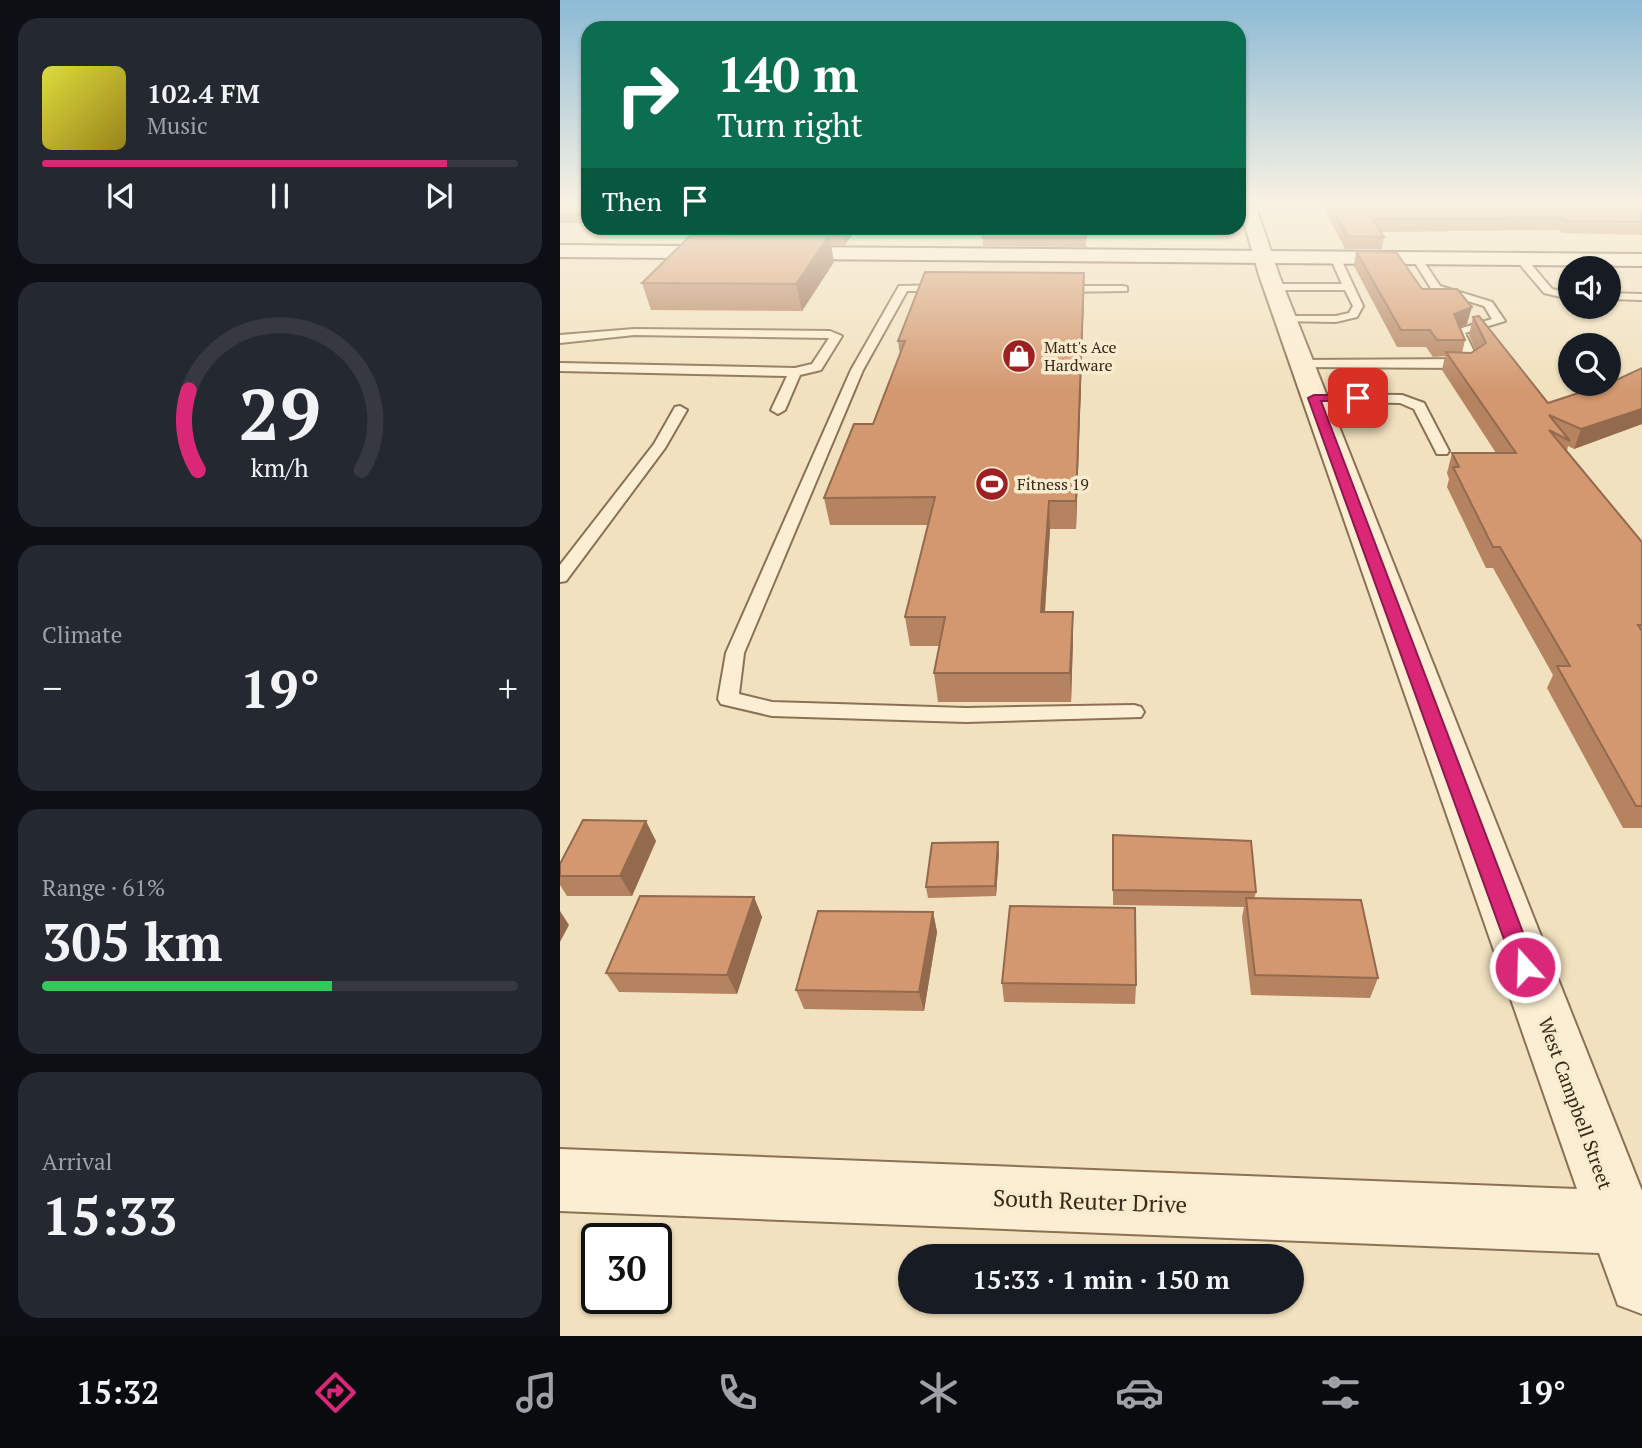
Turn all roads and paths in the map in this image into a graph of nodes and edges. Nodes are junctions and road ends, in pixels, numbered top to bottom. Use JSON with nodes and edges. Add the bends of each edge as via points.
{"nodes":[{"id":1,"x":856,"y":266,"type":"edge"},
{"id":2,"x":1266,"y":266,"type":"edge"},
{"id":3,"x":1316,"y":266,"type":"edge"},
{"id":4,"x":1339,"y":266,"type":"edge"},
{"id":5,"x":1422,"y":266,"type":"edge"},
{"id":6,"x":1527,"y":266,"type":"edge"},
{"id":7,"x":1349,"y":287,"type":"junction"},
{"id":8,"x":904,"y":288,"type":"joint"},
{"id":9,"x":958,"y":288,"type":"edge"},
{"id":10,"x":1273,"y":288,"type":"junction"},
{"id":11,"x":1041,"y":289,"type":"edge"},
{"id":12,"x":1123,"y":289,"type":"dead end"},
{"id":13,"x":1558,"y":293,"type":"edge"},
{"id":14,"x":1621,"y":296,"type":"edge"},
{"id":15,"x":1642,"y":297,"type":"edge"},
{"id":16,"x":560,"y":339,"type":"edge"},
{"id":17,"x":560,"y":367,"type":"edge"},
{"id":18,"x":795,"y":372,"type":"junction"},
{"id":19,"x":1308,"y":381,"type":"junction"},
{"id":20,"x":680,"y":410,"type":"dead end"},
{"id":21,"x":778,"y":410,"type":"dead end"},
{"id":22,"x":1442,"y":451,"type":"dead end"},
{"id":23,"x":567,"y":558,"type":"edge"},
{"id":24,"x":560,"y":577,"type":"edge"},
{"id":25,"x":1134,"y":712,"type":"dead end"},
{"id":26,"x":560,"y":1180,"type":"edge"},
{"id":27,"x":1631,"y":1223,"type":"edge"},
{"id":28,"x":1642,"y":1281,"type":"edge"}],
"edges":[{"from":1,"to":10,"type":"street"},
{"from":2,"to":10,"type":"street","name":"West Campbell Street"},
{"from":3,"to":10,"type":"street"},
{"from":4,"to":7,"type":"lane"},
{"from":5,"to":19,"type":"lane","via":[[1436,288],[1488,304],[1499,321],[1458,331],[1472,360]]},
{"from":6,"to":13,"type":"lane","via":[[1548,291]]},
{"from":7,"to":10,"type":"lane"},
{"from":7,"to":10,"type":"lane","via":[[1358,306],[1353,315],[1336,319]]},
{"from":8,"to":9,"type":"lane"},
{"from":8,"to":25,"type":"lane","via":[[857,370],[801,496],[735,653],[728,699],[786,709],[965,715]]},
{"from":10,"to":19,"type":"street","name":"West Campbell Street"},
{"from":11,"to":12,"type":"lane"},
{"from":14,"to":15,"type":"lane"},
{"from":16,"to":18,"type":"lane","via":[[634,332],[835,336],[817,367]]},
{"from":17,"to":18,"type":"lane"},
{"from":18,"to":21,"type":"lane"},
{"from":19,"to":22,"type":"lane","via":[[1419,406]]},
{"from":19,"to":27,"type":"street","name":"West Campbell Street"},
{"from":20,"to":23,"type":"lane","via":[[660,445]]},
{"from":23,"to":24,"type":"lane"},
{"from":26,"to":27,"type":"street","name":"South Reuter Drive"},
{"from":27,"to":28,"type":"street","name":"West Campbell Street"}]}
